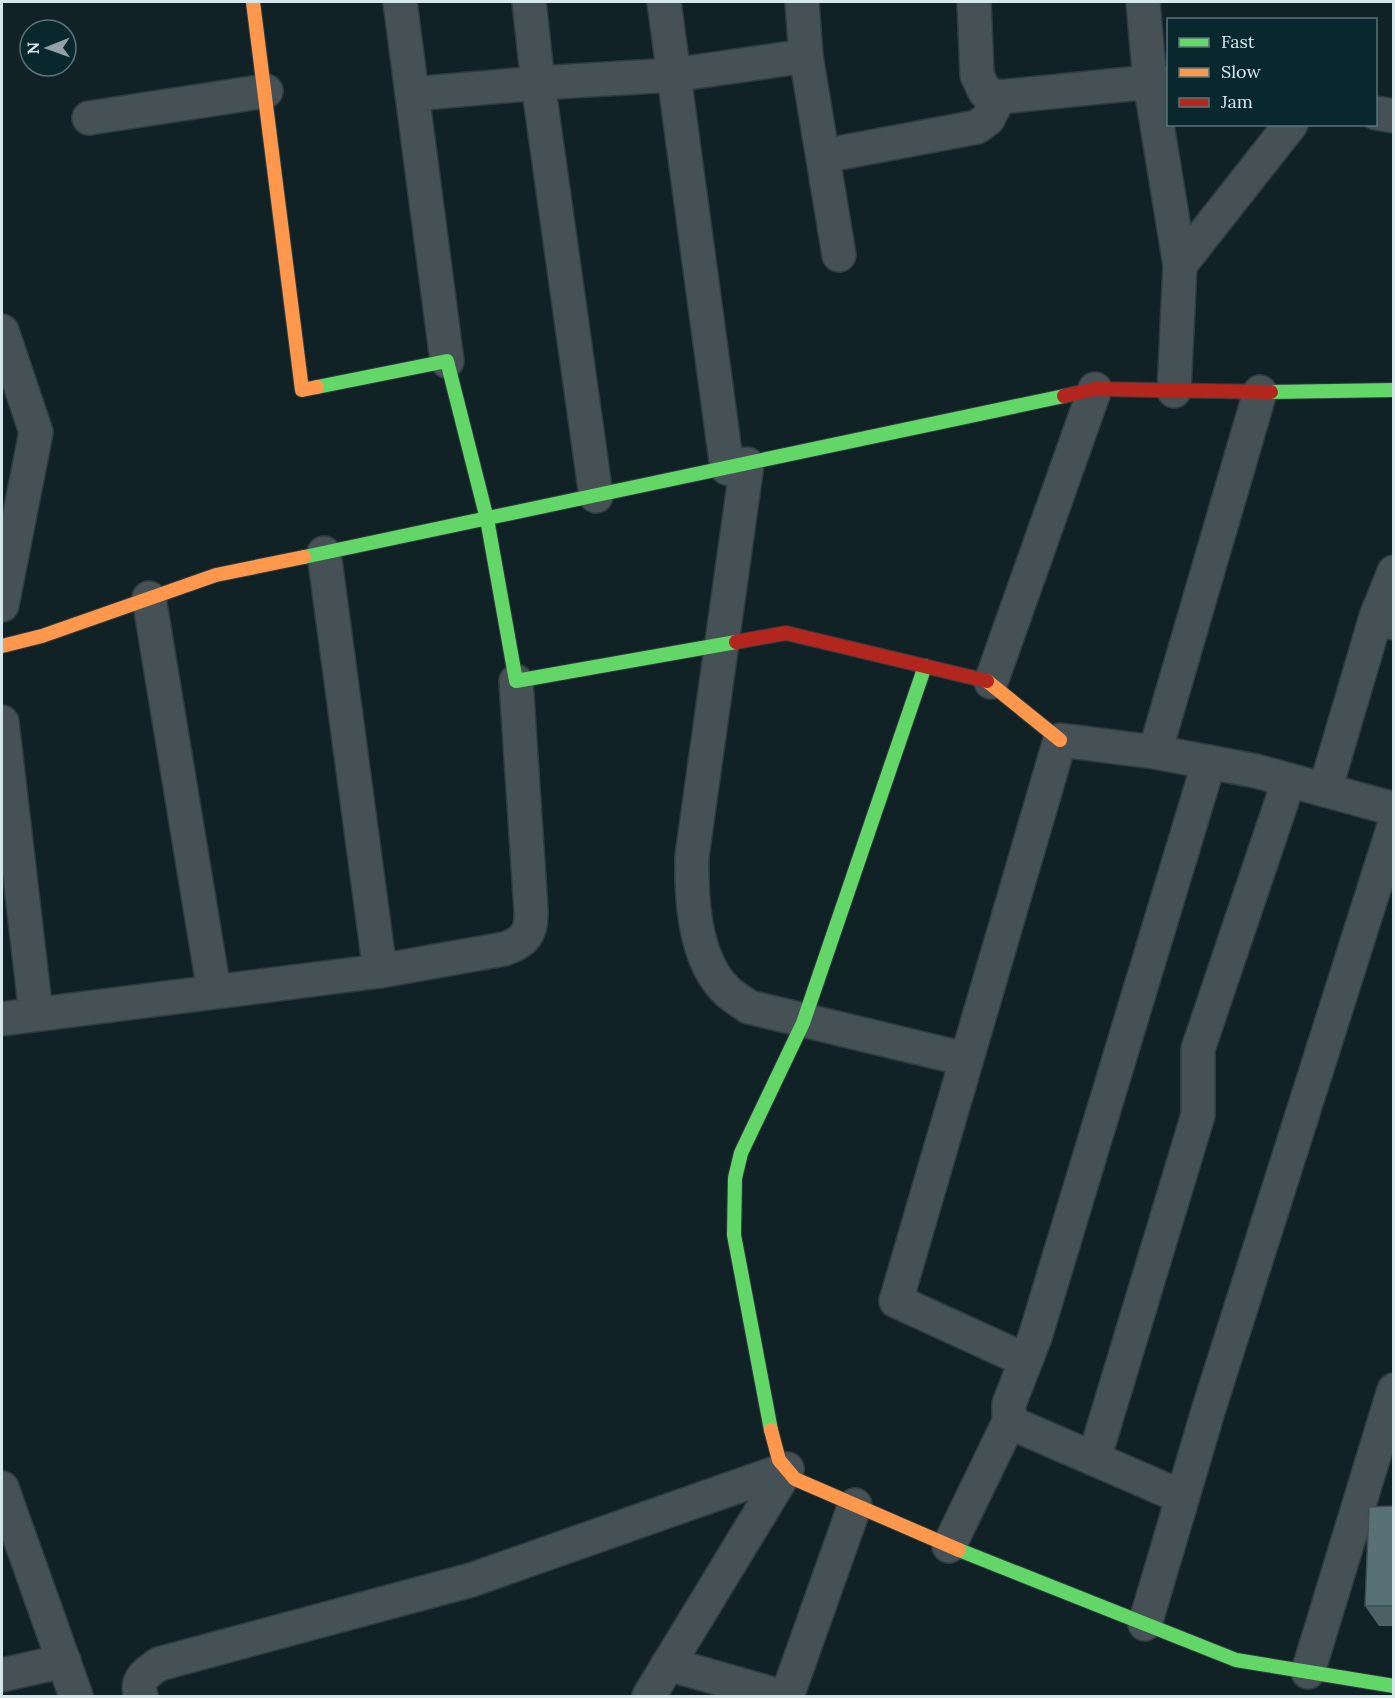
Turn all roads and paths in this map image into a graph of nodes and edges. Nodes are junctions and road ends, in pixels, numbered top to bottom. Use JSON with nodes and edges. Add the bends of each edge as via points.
{"nodes":[{"id":1,"x":253,"y":2,"type":"edge"},
{"id":2,"x":400,"y":2,"type":"edge"},
{"id":3,"x":529,"y":2,"type":"edge"},
{"id":4,"x":664,"y":2,"type":"edge"},
{"id":5,"x":802,"y":2,"type":"edge"},
{"id":6,"x":974,"y":2,"type":"edge"},
{"id":7,"x":1143,"y":2,"type":"edge"},
{"id":8,"x":806,"y":56,"type":"junction"},
{"id":9,"x":673,"y":75,"type":"junction"},
{"id":10,"x":1159,"y":82,"type":"edge"},
{"id":11,"x":538,"y":83,"type":"junction"},
{"id":12,"x":266,"y":92,"type":"junction"},
{"id":13,"x":412,"y":94,"type":"junction"},
{"id":14,"x":999,"y":97,"type":"junction"},
{"id":15,"x":1377,"y":113,"type":"edge"},
{"id":16,"x":1394,"y":116,"type":"edge"},
{"id":17,"x":89,"y":118,"type":"dead end"},
{"id":18,"x":1289,"y":126,"type":"edge"},
{"id":19,"x":823,"y":156,"type":"junction"},
{"id":20,"x":839,"y":255,"type":"dead end"},
{"id":21,"x":1180,"y":265,"type":"junction"},
{"id":22,"x":2,"y":331,"type":"edge"},
{"id":23,"x":447,"y":361,"type":"junction"},
{"id":24,"x":1095,"y":388,"type":"junction"},
{"id":25,"x":1394,"y":390,"type":"edge"},
{"id":26,"x":1174,"y":391,"type":"junction"},
{"id":27,"x":1260,"y":392,"type":"junction"},
{"id":28,"x":737,"y":466,"type":"junction"},
{"id":29,"x":596,"y":496,"type":"junction"},
{"id":30,"x":487,"y":519,"type":"junction"},
{"id":31,"x":324,"y":553,"type":"junction"},
{"id":32,"x":1394,"y":572,"type":"edge"},
{"id":33,"x":149,"y":598,"type":"junction"},
{"id":34,"x":2,"y":605,"type":"edge"},
{"id":35,"x":1385,"y":620,"type":"edge"},
{"id":36,"x":720,"y":645,"type":"junction"},
{"id":37,"x":2,"y":646,"type":"edge"},
{"id":38,"x":925,"y":666,"type":"junction"},
{"id":39,"x":516,"y":681,"type":"junction"},
{"id":40,"x":991,"y":682,"type":"junction"},
{"id":41,"x":2,"y":722,"type":"edge"},
{"id":42,"x":1060,"y":740,"type":"junction"},
{"id":43,"x":1155,"y":752,"type":"junction"},
{"id":44,"x":1209,"y":762,"type":"junction"},
{"id":45,"x":1289,"y":780,"type":"junction"},
{"id":46,"x":1325,"y":790,"type":"junction"},
{"id":47,"x":1394,"y":809,"type":"edge"},
{"id":48,"x":1394,"y":825,"type":"edge"},
{"id":49,"x":380,"y":970,"type":"junction"},
{"id":50,"x":214,"y":992,"type":"junction"},
{"id":51,"x":36,"y":1014,"type":"junction"},
{"id":52,"x":2,"y":1019,"type":"edge"},
{"id":53,"x":803,"y":1023,"type":"junction"},
{"id":54,"x":965,"y":1059,"type":"junction"},
{"id":55,"x":1025,"y":1360,"type":"junction"},
{"id":56,"x":1394,"y":1390,"type":"edge"},
{"id":57,"x":1009,"y":1422,"type":"junction"},
{"id":58,"x":1094,"y":1459,"type":"junction"},
{"id":59,"x":787,"y":1469,"type":"junction"},
{"id":60,"x":2,"y":1488,"type":"edge"},
{"id":61,"x":1182,"y":1497,"type":"junction"},
{"id":62,"x":855,"y":1505,"type":"junction"},
{"id":63,"x":949,"y":1546,"type":"junction"},
{"id":64,"x":1144,"y":1624,"type":"junction"},
{"id":65,"x":64,"y":1661,"type":"junction"},
{"id":66,"x":668,"y":1664,"type":"junction"},
{"id":67,"x":1308,"y":1672,"type":"junction"},
{"id":68,"x":2,"y":1675,"type":"edge"},
{"id":69,"x":1394,"y":1686,"type":"edge"},
{"id":70,"x":76,"y":1696,"type":"edge"},
{"id":71,"x":141,"y":1696,"type":"edge"},
{"id":72,"x":649,"y":1696,"type":"edge"},
{"id":73,"x":780,"y":1696,"type":"edge"},
{"id":74,"x":787,"y":1696,"type":"edge"}],
"edges":[{"from":1,"to":12,"type":"street"},
{"from":2,"to":13,"type":"street"},
{"from":3,"to":11,"type":"street"},
{"from":4,"to":9,"type":"street"},
{"from":5,"to":8,"type":"street"},
{"from":6,"to":14,"type":"street","via":[[977,75],[985,92]]},
{"from":7,"to":10,"type":"street"},
{"from":8,"to":9,"type":"street"},
{"from":8,"to":19,"type":"street"},
{"from":9,"to":11,"type":"street"},
{"from":9,"to":28,"type":"street"},
{"from":10,"to":14,"type":"street"},
{"from":10,"to":21,"type":"street"},
{"from":11,"to":13,"type":"street"},
{"from":11,"to":29,"type":"street"},
{"from":12,"to":17,"type":"street"},
{"from":12,"to":23,"type":"street","via":[[302,390]]},
{"from":13,"to":23,"type":"street"},
{"from":14,"to":19,"type":"street","via":[[988,119],[963,132]]},
{"from":15,"to":16,"type":"street"},
{"from":18,"to":21,"type":"street"},
{"from":19,"to":20,"type":"street"},
{"from":21,"to":26,"type":"street"},
{"from":22,"to":34,"type":"street","via":[[36,432]]},
{"from":23,"to":30,"type":"street"},
{"from":24,"to":26,"type":"street"},
{"from":24,"to":28,"type":"street"},
{"from":24,"to":40,"type":"street"},
{"from":25,"to":27,"type":"street"},
{"from":26,"to":27,"type":"street"},
{"from":27,"to":43,"type":"street"},
{"from":28,"to":29,"type":"street"},
{"from":28,"to":36,"type":"street"},
{"from":29,"to":30,"type":"street"},
{"from":30,"to":31,"type":"street"},
{"from":30,"to":39,"type":"street"},
{"from":31,"to":33,"type":"street","via":[[216,575]]},
{"from":31,"to":49,"type":"street"},
{"from":32,"to":35,"type":"street"},
{"from":33,"to":37,"type":"street"},
{"from":33,"to":50,"type":"street"},
{"from":35,"to":46,"type":"street"},
{"from":36,"to":38,"type":"street","via":[[786,633]]},
{"from":36,"to":39,"type":"street"},
{"from":36,"to":53,"type":"street","via":[[692,856],[691,900],[706,960],[726,990],[749,1007]]},
{"from":38,"to":40,"type":"street"},
{"from":38,"to":53,"type":"street"},
{"from":39,"to":49,"type":"street","via":[[532,928],[521,943],[504,949]]},
{"from":40,"to":42,"type":"street"},
{"from":41,"to":51,"type":"street"},
{"from":42,"to":43,"type":"street"},
{"from":42,"to":54,"type":"street"},
{"from":43,"to":44,"type":"street"},
{"from":44,"to":45,"type":"street"},
{"from":44,"to":55,"type":"street"},
{"from":45,"to":46,"type":"street"},
{"from":45,"to":58,"type":"street","via":[[1198,1049],[1198,1115]]},
{"from":46,"to":47,"type":"street"},
{"from":48,"to":61,"type":"street"},
{"from":49,"to":50,"type":"street"},
{"from":50,"to":51,"type":"street"},
{"from":51,"to":52,"type":"street"},
{"from":53,"to":54,"type":"street"},
{"from":53,"to":59,"type":"street","via":[[741,1153],[735,1178],[734,1234],[774,1446]]},
{"from":54,"to":55,"type":"street","via":[[896,1301]]},
{"from":55,"to":57,"type":"street","via":[[1008,1404]]},
{"from":56,"to":67,"type":"street"},
{"from":57,"to":58,"type":"street"},
{"from":57,"to":63,"type":"street"},
{"from":58,"to":61,"type":"street"},
{"from":59,"to":62,"type":"street","via":[[795,1479]]},
{"from":59,"to":66,"type":"street"},
{"from":59,"to":71,"type":"street","via":[[471,1580],[159,1664],[143,1675],[138,1688]]},
{"from":60,"to":65,"type":"street"},
{"from":61,"to":64,"type":"street"},
{"from":62,"to":63,"type":"street"},
{"from":62,"to":74,"type":"street"},
{"from":63,"to":64,"type":"street"},
{"from":64,"to":67,"type":"street","via":[[1236,1660]]},
{"from":65,"to":68,"type":"street"},
{"from":65,"to":70,"type":"street"},
{"from":66,"to":72,"type":"street"},
{"from":66,"to":73,"type":"street"},
{"from":67,"to":69,"type":"street"}]}
